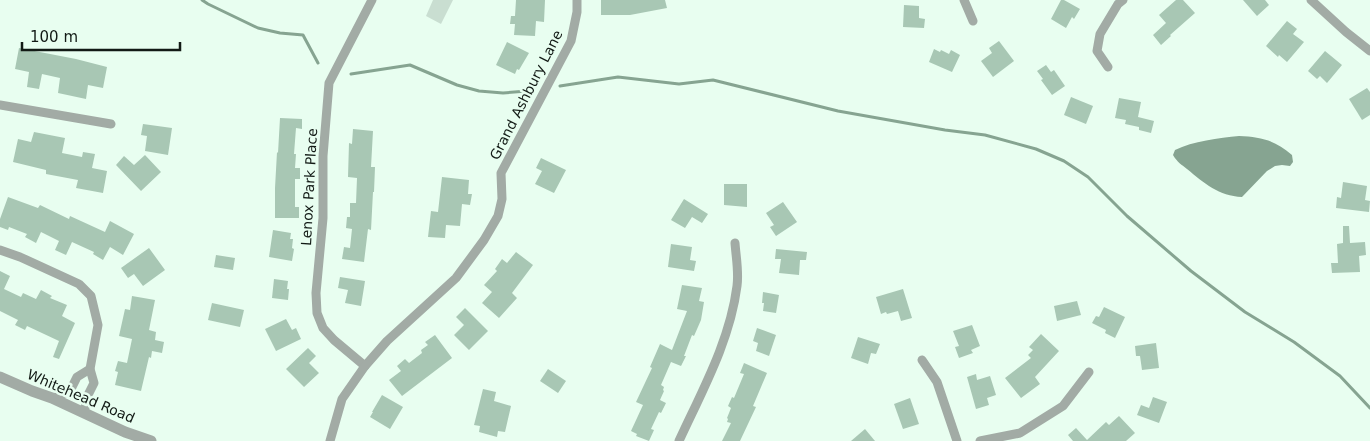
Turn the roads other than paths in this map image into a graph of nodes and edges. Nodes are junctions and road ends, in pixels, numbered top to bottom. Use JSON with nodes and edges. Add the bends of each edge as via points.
{"nodes":[{"id":1,"x":372,"y":0,"type":"edge"},
{"id":2,"x":577,"y":0,"type":"edge"},
{"id":3,"x":964,"y":0,"type":"edge"},
{"id":4,"x":1123,"y":0,"type":"edge"},
{"id":5,"x":1311,"y":0,"type":"edge"},
{"id":6,"x":974,"y":21,"type":"dead end"},
{"id":7,"x":1370,"y":51,"type":"edge"},
{"id":8,"x":1108,"y":67,"type":"dead end"},
{"id":9,"x":0,"y":104,"type":"edge"},
{"id":10,"x":110,"y":124,"type":"dead end"},
{"id":11,"x":735,"y":243,"type":"dead end"},
{"id":12,"x":0,"y":250,"type":"edge"},
{"id":13,"x":922,"y":360,"type":"dead end"},
{"id":14,"x":365,"y":366,"type":"junction"},
{"id":15,"x":90,"y":369,"type":"junction"},
{"id":16,"x":1089,"y":372,"type":"dead end"},
{"id":17,"x":0,"y":377,"type":"edge"},
{"id":18,"x":52,"y":398,"type":"junction"},
{"id":19,"x":84,"y":413,"type":"junction"},
{"id":20,"x":151,"y":441,"type":"edge"},
{"id":21,"x":330,"y":441,"type":"edge"},
{"id":22,"x":679,"y":441,"type":"edge"},
{"id":23,"x":957,"y":441,"type":"edge"},
{"id":24,"x":980,"y":441,"type":"edge"}],
"edges":[{"from":1,"to":14,"type":"street","name":"Lenox Park Place","via":[[330,83],[316,293],[317,313],[323,328]]},
{"from":2,"to":14,"type":"street","name":"Grand Ashbury Lane","via":[[571,41],[501,173],[502,199],[498,216],[456,278],[387,340]]},
{"from":3,"to":6,"type":"street"},
{"from":4,"to":8,"type":"street","via":[[1100,34],[1097,51]]},
{"from":5,"to":7,"type":"street"},
{"from":9,"to":10,"type":"street"},
{"from":11,"to":22,"type":"street","via":[[737,284],[730,324]]},
{"from":12,"to":15,"type":"street","via":[[79,284],[91,296],[98,325]]},
{"from":13,"to":23,"type":"street","via":[[937,382]]},
{"from":14,"to":21,"type":"street","name":"Grand Ashbury Lane","via":[[342,399]]},
{"from":15,"to":18,"type":"street","via":[[77,377],[70,391]]},
{"from":15,"to":19,"type":"street","via":[[94,383]]},
{"from":16,"to":24,"type":"street","via":[[1063,406],[1020,433]]},
{"from":17,"to":18,"type":"street","name":"Whitehead Road"},
{"from":18,"to":19,"type":"street","name":"Whitehead Road"},
{"from":19,"to":20,"type":"street","name":"Whitehead Road"}]}
